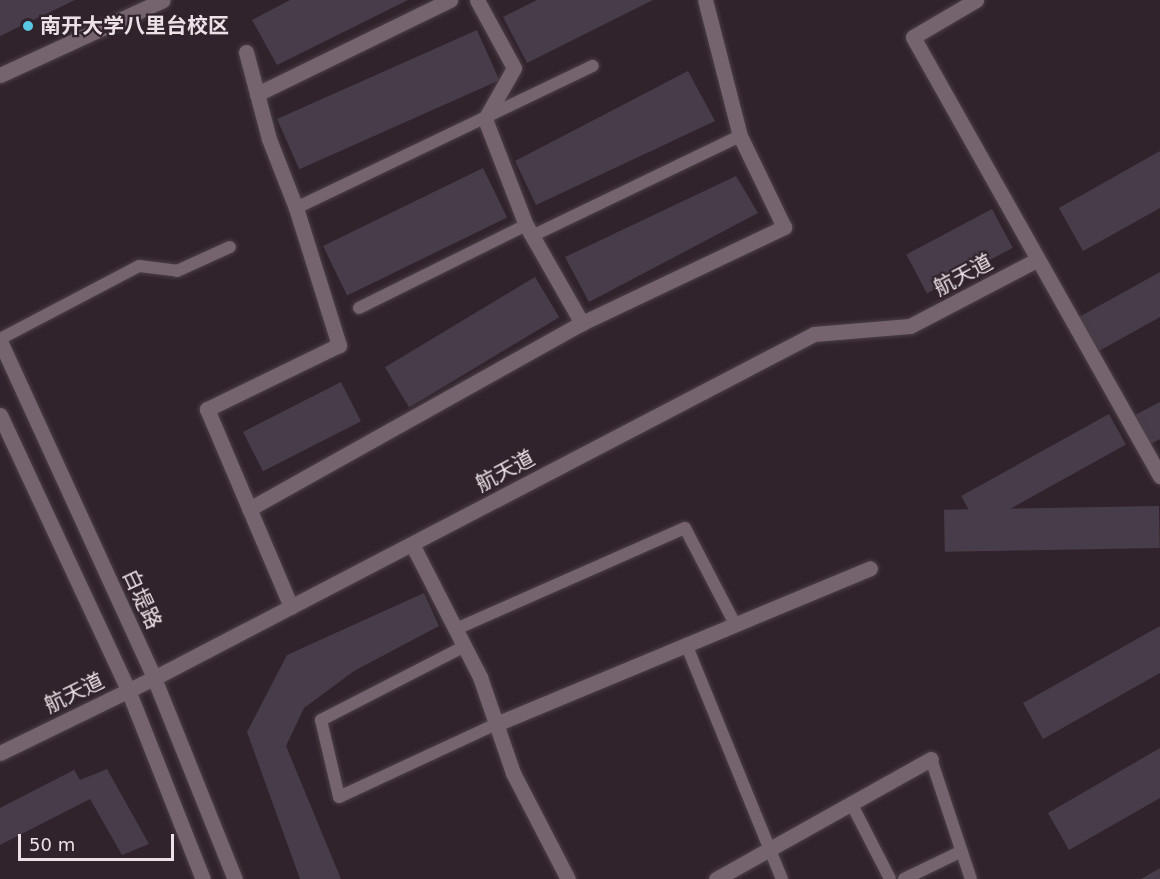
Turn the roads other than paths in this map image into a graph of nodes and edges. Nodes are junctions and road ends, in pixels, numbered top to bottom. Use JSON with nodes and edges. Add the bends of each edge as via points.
{"nodes":[{"id":1,"x":450,"y":0,"type":"edge"},
{"id":2,"x":477,"y":0,"type":"edge"},
{"id":3,"x":705,"y":0,"type":"edge"},
{"id":4,"x":976,"y":0,"type":"edge"},
{"id":5,"x":156,"y":2,"type":"edge"},
{"id":6,"x":246,"y":52,"type":"dead end"},
{"id":7,"x":593,"y":66,"type":"dead end"},
{"id":8,"x":0,"y":75,"type":"edge"},
{"id":9,"x":257,"y":94,"type":"junction"},
{"id":10,"x":485,"y":119,"type":"junction"},
{"id":11,"x":740,"y":136,"type":"junction"},
{"id":12,"x":296,"y":208,"type":"junction"},
{"id":13,"x":529,"y":230,"type":"junction"},
{"id":14,"x":230,"y":247,"type":"dead end"},
{"id":15,"x":1038,"y":259,"type":"junction"},
{"id":16,"x":359,"y":308,"type":"dead end"},
{"id":17,"x":582,"y":323,"type":"junction"},
{"id":18,"x":0,"y":340,"type":"edge"},
{"id":19,"x":0,"y":415,"type":"edge"},
{"id":20,"x":1160,"y":476,"type":"edge"},
{"id":21,"x":249,"y":509,"type":"junction"},
{"id":22,"x":412,"y":544,"type":"junction"},
{"id":23,"x":870,"y":568,"type":"dead end"},
{"id":24,"x":291,"y":607,"type":"junction"},
{"id":25,"x":735,"y":624,"type":"junction"},
{"id":26,"x":456,"y":629,"type":"junction"},
{"id":27,"x":686,"y":644,"type":"junction"},
{"id":28,"x":465,"y":646,"type":"junction"},
{"id":29,"x":154,"y":678,"type":"junction"},
{"id":30,"x":128,"y":690,"type":"junction"},
{"id":31,"x":496,"y":724,"type":"junction"},
{"id":32,"x":0,"y":753,"type":"edge"},
{"id":33,"x":931,"y":759,"type":"joint"},
{"id":34,"x":851,"y":802,"type":"junction"},
{"id":35,"x":768,"y":849,"type":"junction"},
{"id":36,"x":962,"y":851,"type":"junction"},
{"id":37,"x":204,"y":879,"type":"edge"},
{"id":38,"x":235,"y":879,"type":"edge"},
{"id":39,"x":568,"y":879,"type":"edge"},
{"id":40,"x":716,"y":879,"type":"edge"},
{"id":41,"x":782,"y":879,"type":"edge"},
{"id":42,"x":890,"y":879,"type":"edge"},
{"id":43,"x":904,"y":879,"type":"edge"},
{"id":44,"x":971,"y":879,"type":"edge"}],
"edges":[{"from":1,"to":9,"type":"street"},
{"from":2,"to":10,"type":"street","via":[[514,68]]},
{"from":3,"to":11,"type":"street"},
{"from":4,"to":15,"type":"street","via":[[913,37]]},
{"from":5,"to":8,"type":"street"},
{"from":6,"to":9,"type":"street"},
{"from":7,"to":10,"type":"lane"},
{"from":9,"to":12,"type":"street","via":[[269,139]]},
{"from":10,"to":12,"type":"lane"},
{"from":10,"to":13,"type":"street"},
{"from":11,"to":13,"type":"lane"},
{"from":11,"to":17,"type":"street","via":[[784,227]]},
{"from":12,"to":21,"type":"street","via":[[339,345],[207,409]]},
{"from":13,"to":16,"type":"lane"},
{"from":13,"to":17,"type":"street"},
{"from":14,"to":18,"type":"lane","via":[[177,271],[139,266]]},
{"from":15,"to":20,"type":"street"},
{"from":15,"to":22,"type":"street","name":"航天道","via":[[910,326],[814,334]]},
{"from":17,"to":21,"type":"street"},
{"from":18,"to":29,"type":"street","name":"白堤路"},
{"from":19,"to":30,"type":"street"},
{"from":21,"to":24,"type":"street"},
{"from":22,"to":24,"type":"street","name":"航天道"},
{"from":22,"to":26,"type":"street"},
{"from":23,"to":25,"type":"street"},
{"from":24,"to":29,"type":"street","name":"航天道"},
{"from":25,"to":26,"type":"lane","via":[[685,528]]},
{"from":25,"to":27,"type":"street"},
{"from":26,"to":28,"type":"street"},
{"from":27,"to":31,"type":"street"},
{"from":27,"to":35,"type":"lane"},
{"from":28,"to":31,"type":"street"},
{"from":28,"to":31,"type":"lane","via":[[321,720],[339,796]]},
{"from":29,"to":30,"type":"street","name":"航天道"},
{"from":29,"to":38,"type":"street","name":"白堤路"},
{"from":30,"to":32,"type":"street","name":"航天道"},
{"from":30,"to":37,"type":"street"},
{"from":31,"to":39,"type":"street","via":[[513,773]]},
{"from":33,"to":34,"type":"street"},
{"from":33,"to":36,"type":"lane"},
{"from":34,"to":35,"type":"street"},
{"from":34,"to":42,"type":"lane"},
{"from":35,"to":40,"type":"street"},
{"from":35,"to":41,"type":"lane"},
{"from":36,"to":43,"type":"lane"},
{"from":36,"to":44,"type":"lane"}]}
